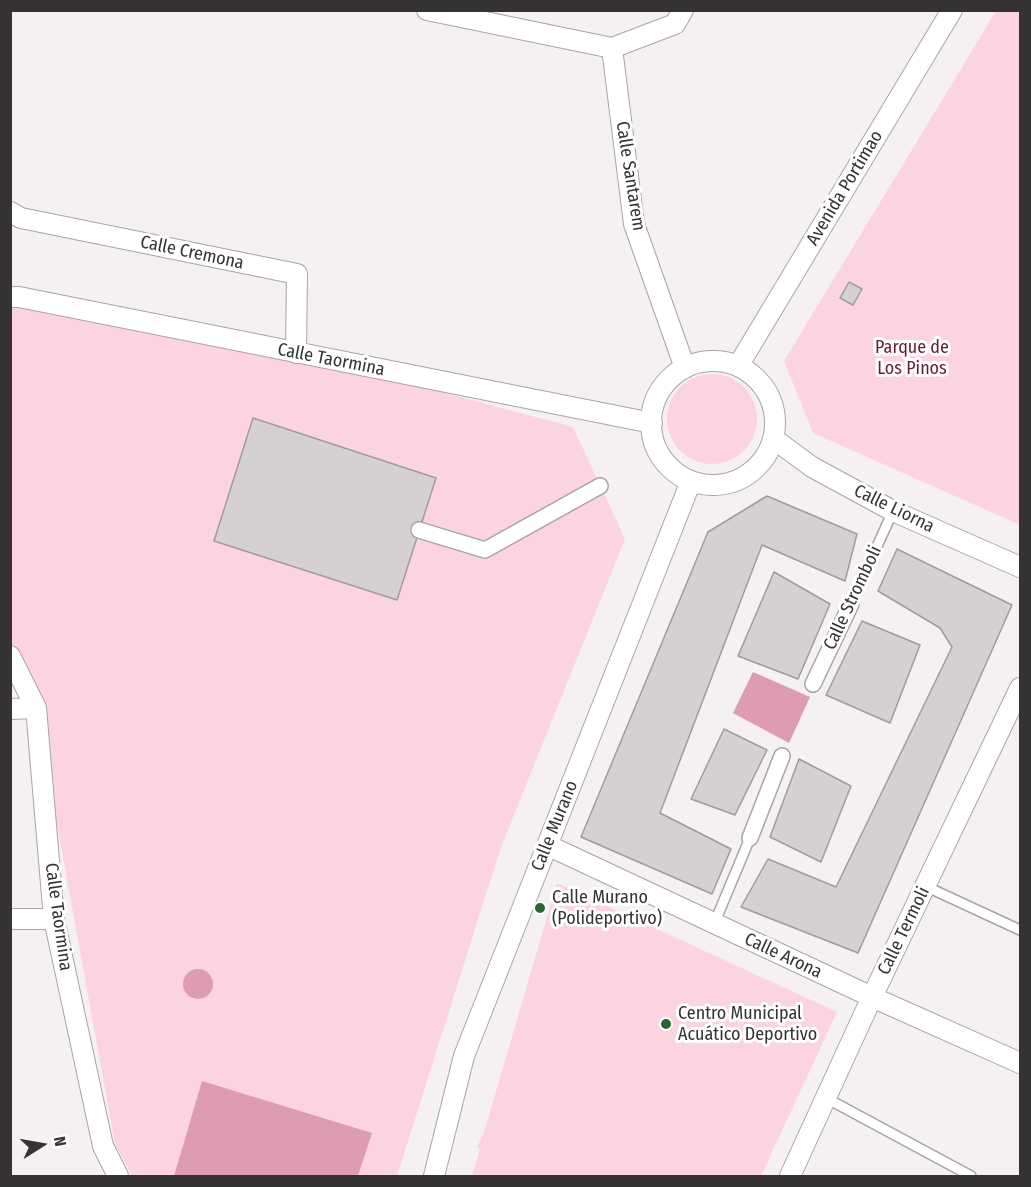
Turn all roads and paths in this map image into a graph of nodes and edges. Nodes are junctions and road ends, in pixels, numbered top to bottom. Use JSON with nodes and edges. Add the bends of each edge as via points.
{"nodes":[{"id":1,"x":426,"y":10,"type":"edge"},
{"id":2,"x":683,"y":10,"type":"edge"},
{"id":3,"x":952,"y":10,"type":"edge"},
{"id":4,"x":612,"y":48,"type":"junction"},
{"id":5,"x":10,"y":212,"type":"edge"},
{"id":6,"x":10,"y":297,"type":"edge"},
{"id":7,"x":296,"y":353,"type":"junction"},
{"id":8,"x":738,"y":366,"type":"junction"},
{"id":9,"x":685,"y":368,"type":"junction"},
{"id":10,"x":652,"y":423,"type":"junction"},
{"id":11,"x":774,"y":439,"type":"junction"},
{"id":12,"x":691,"y":482,"type":"junction"},
{"id":13,"x":600,"y":486,"type":"dead end"},
{"id":14,"x":893,"y":511,"type":"junction"},
{"id":15,"x":419,"y":530,"type":"dead end"},
{"id":16,"x":1020,"y":567,"type":"edge"},
{"id":17,"x":851,"y":604,"type":"joint"},
{"id":18,"x":10,"y":656,"type":"edge"},
{"id":19,"x":813,"y":684,"type":"dead end"},
{"id":20,"x":1018,"y":699,"type":"edge"},
{"id":21,"x":36,"y":708,"type":"junction"},
{"id":22,"x":10,"y":709,"type":"edge"},
{"id":23,"x":782,"y":756,"type":"dead end"},
{"id":24,"x":750,"y":838,"type":"joint"},
{"id":25,"x":548,"y":845,"type":"junction"},
{"id":26,"x":926,"y":886,"type":"junction"},
{"id":27,"x":10,"y":919,"type":"edge"},
{"id":28,"x":54,"y":919,"type":"junction"},
{"id":29,"x":714,"y":924,"type":"junction"},
{"id":30,"x":1020,"y":930,"type":"edge"},
{"id":31,"x":872,"y":997,"type":"junction"},
{"id":32,"x":1020,"y":1063,"type":"edge"},
{"id":33,"x":826,"y":1098,"type":"junction"},
{"id":34,"x":118,"y":1176,"type":"edge"},
{"id":35,"x":434,"y":1176,"type":"edge"},
{"id":36,"x":790,"y":1176,"type":"edge"},
{"id":37,"x":971,"y":1176,"type":"edge"}],
"edges":[{"from":1,"to":4,"type":"street"},
{"from":2,"to":4,"type":"street","via":[[675,24]]},
{"from":3,"to":8,"type":"street","name":"Avenida Portimao"},
{"from":4,"to":9,"type":"street","name":"Calle Santarem","via":[[634,224]]},
{"from":5,"to":7,"type":"street","name":"Calle Cremona","via":[[21,218],[297,274]]},
{"from":6,"to":7,"type":"street","name":"Calle Taormina"},
{"from":7,"to":10,"type":"street","name":"Calle Taormina"},
{"from":8,"to":9,"type":"street","via":[[702,362]]},
{"from":8,"to":11,"type":"street","via":[[753,375],[773,404]]},
{"from":9,"to":10,"type":"street","via":[[661,391]]},
{"from":10,"to":12,"type":"street","via":[[654,441],[662,458]]},
{"from":11,"to":12,"type":"street","via":[[751,474],[732,483],[711,486]]},
{"from":11,"to":14,"type":"street","name":"Calle Liorna","via":[[812,467]]},
{"from":12,"to":25,"type":"street","name":"Calle Murano"},
{"from":13,"to":15,"type":"street","via":[[485,550]]},
{"from":14,"to":16,"type":"street","name":"Calle Liorna"},
{"from":14,"to":17,"type":"lane","name":"Calle Stromboli"},
{"from":17,"to":19,"type":"street","name":"Calle Stromboli"},
{"from":18,"to":21,"type":"street","name":"Calle Taormina"},
{"from":20,"to":26,"type":"street","name":"Calle Termoli"},
{"from":21,"to":22,"type":"street"},
{"from":21,"to":28,"type":"street","name":"Calle Taormina"},
{"from":23,"to":24,"type":"street"},
{"from":24,"to":29,"type":"lane"},
{"from":25,"to":29,"type":"street","name":"Calle Arona"},
{"from":25,"to":35,"type":"street","name":"Calle Murano","via":[[464,1056]]},
{"from":26,"to":30,"type":"lane"},
{"from":26,"to":31,"type":"street","name":"Calle Termoli"},
{"from":27,"to":28,"type":"street"},
{"from":28,"to":34,"type":"street","name":"Calle Taormina","via":[[103,1146]]},
{"from":29,"to":31,"type":"street","name":"Calle Arona"},
{"from":31,"to":32,"type":"street","name":"Calle Arona"},
{"from":31,"to":33,"type":"street","name":"Calle Termoli"},
{"from":33,"to":36,"type":"street","name":"Calle Termoli"},
{"from":33,"to":37,"type":"lane"}]}
